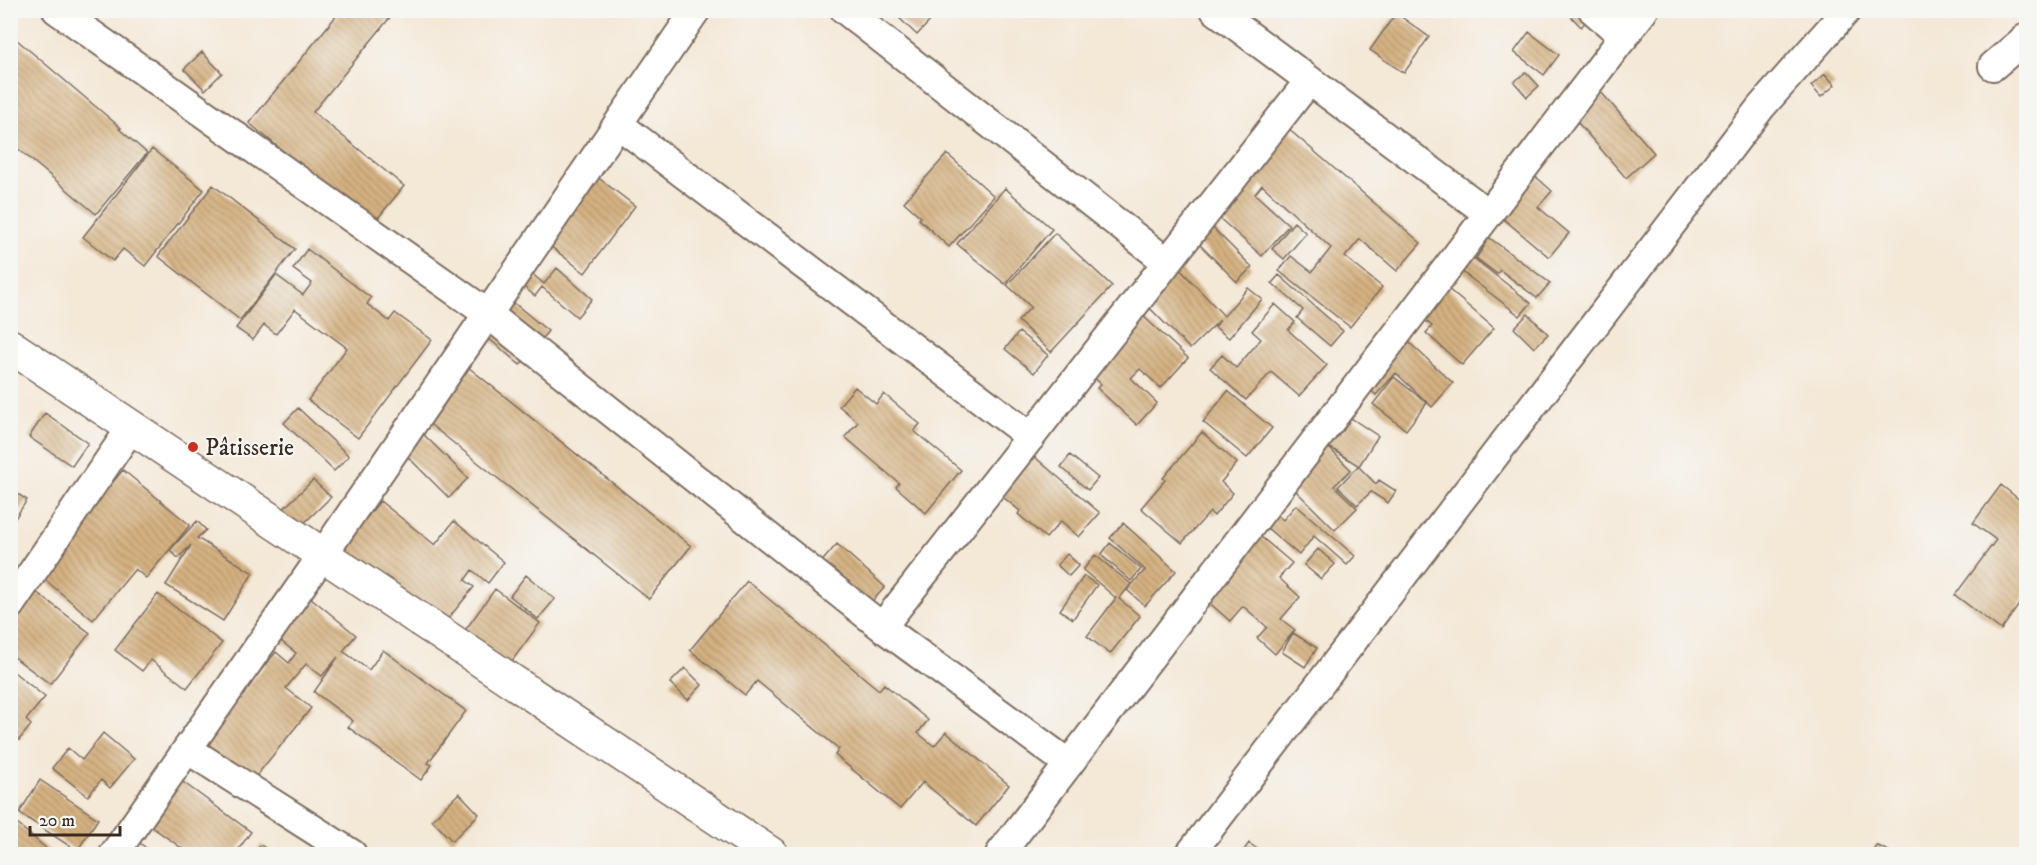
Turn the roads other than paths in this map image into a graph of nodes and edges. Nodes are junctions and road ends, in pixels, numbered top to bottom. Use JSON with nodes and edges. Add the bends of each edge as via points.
{"nodes":[{"id":1,"x":57,"y":10,"type":"edge"},
{"id":2,"x":696,"y":10,"type":"edge"},
{"id":3,"x":845,"y":10,"type":"edge"},
{"id":4,"x":1215,"y":10,"type":"edge"},
{"id":5,"x":1593,"y":10,"type":"edge"},
{"id":6,"x":1644,"y":10,"type":"edge"},
{"id":7,"x":1846,"y":10,"type":"edge"},
{"id":8,"x":1624,"y":37,"type":"junction"},
{"id":9,"x":2026,"y":38,"type":"edge"},
{"id":10,"x":1993,"y":66,"type":"dead end"},
{"id":11,"x":1309,"y":81,"type":"junction"},
{"id":12,"x":618,"y":124,"type":"junction"},
{"id":13,"x":1488,"y":214,"type":"junction"},
{"id":14,"x":1167,"y":262,"type":"junction"},
{"id":15,"x":488,"y":314,"type":"junction"},
{"id":16,"x":10,"y":346,"type":"edge"},
{"id":17,"x":131,"y":428,"type":"junction"},
{"id":18,"x":1030,"y":437,"type":"junction"},
{"id":19,"x":322,"y":555,"type":"junction"},
{"id":20,"x":10,"y":605,"type":"edge"},
{"id":21,"x":882,"y":627,"type":"junction"},
{"id":22,"x":188,"y":749,"type":"junction"},
{"id":23,"x":1069,"y":764,"type":"junction"},
{"id":24,"x":114,"y":855,"type":"edge"},
{"id":25,"x":352,"y":855,"type":"edge"},
{"id":26,"x":771,"y":855,"type":"edge"},
{"id":27,"x":1000,"y":855,"type":"edge"},
{"id":28,"x":1190,"y":855,"type":"edge"}],
"edges":[{"from":1,"to":15,"type":"street"},
{"from":2,"to":12,"type":"street"},
{"from":3,"to":14,"type":"street"},
{"from":4,"to":11,"type":"street"},
{"from":5,"to":8,"type":"street"},
{"from":6,"to":8,"type":"street"},
{"from":7,"to":28,"type":"street","via":[[1761,107]]},
{"from":8,"to":13,"type":"street"},
{"from":9,"to":10,"type":"street"},
{"from":11,"to":13,"type":"street"},
{"from":11,"to":14,"type":"street"},
{"from":12,"to":15,"type":"street"},
{"from":12,"to":18,"type":"street"},
{"from":13,"to":23,"type":"street"},
{"from":14,"to":18,"type":"street"},
{"from":15,"to":19,"type":"street"},
{"from":15,"to":21,"type":"street"},
{"from":16,"to":17,"type":"street"},
{"from":17,"to":19,"type":"street"},
{"from":17,"to":20,"type":"street"},
{"from":18,"to":21,"type":"street"},
{"from":19,"to":22,"type":"street"},
{"from":19,"to":26,"type":"street"},
{"from":21,"to":23,"type":"street"},
{"from":22,"to":24,"type":"street"},
{"from":22,"to":25,"type":"street"},
{"from":23,"to":27,"type":"street"}]}
